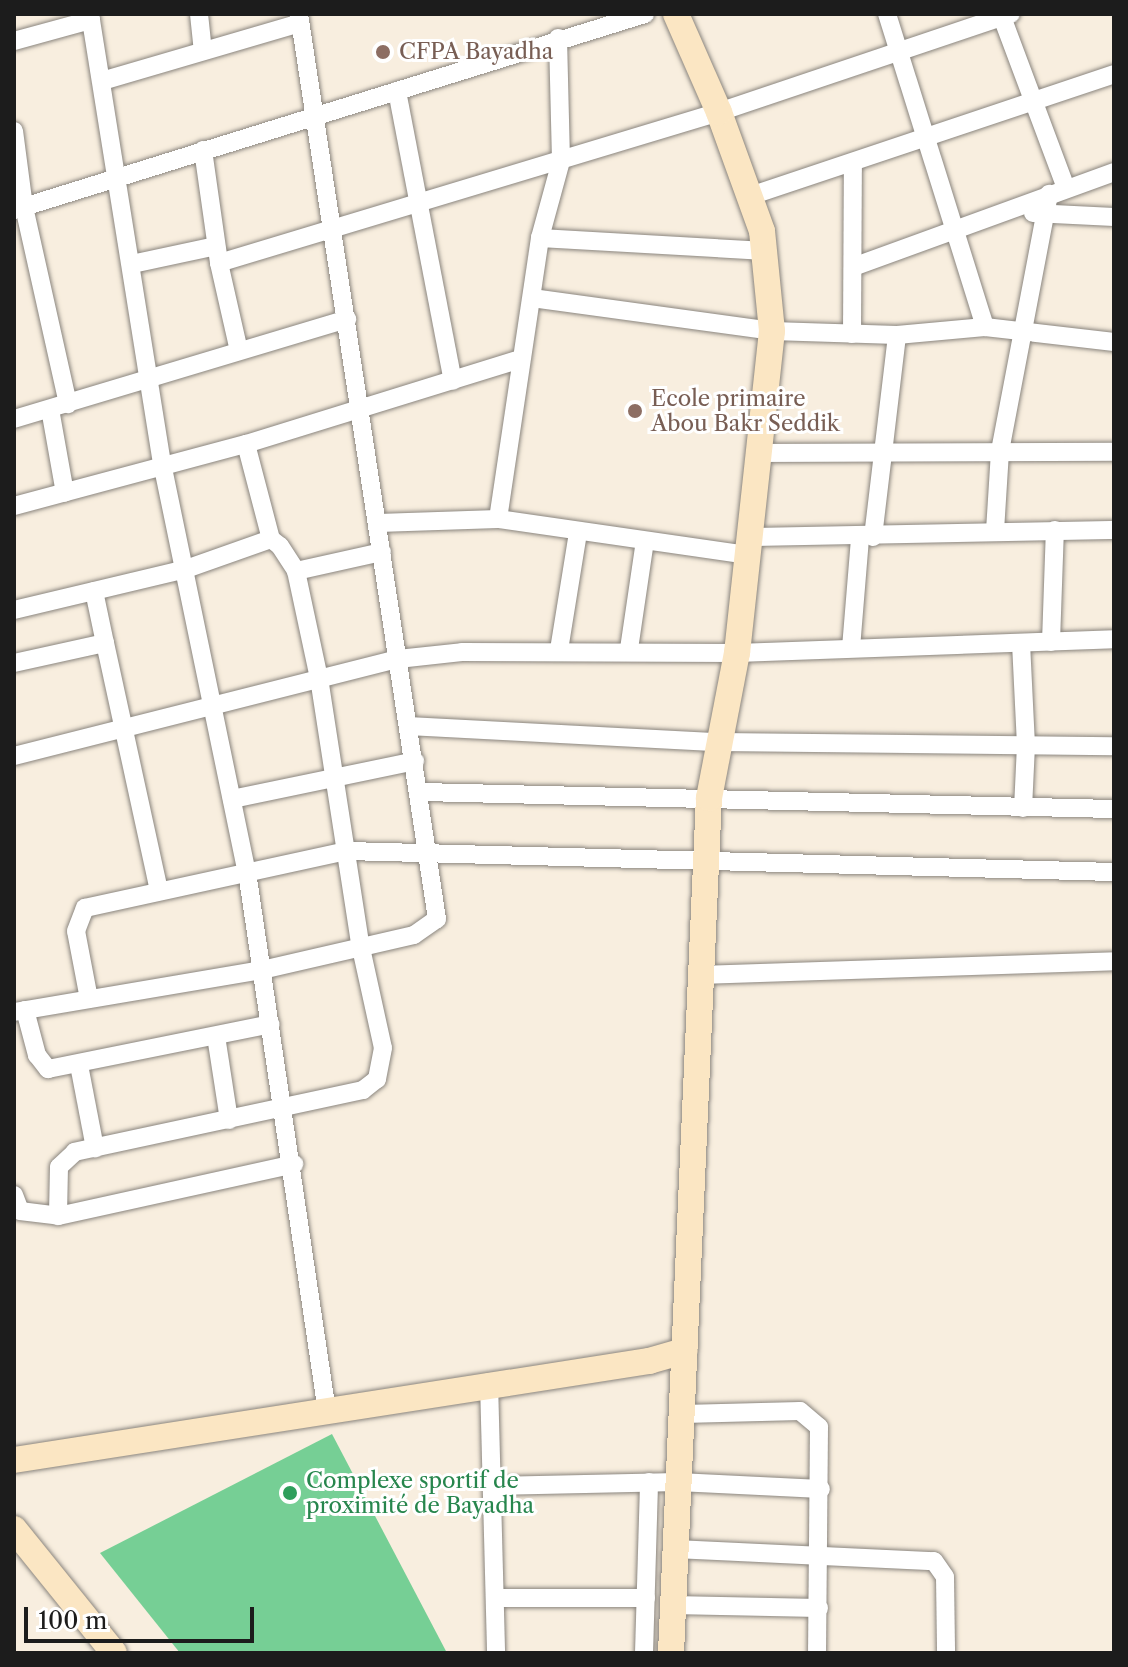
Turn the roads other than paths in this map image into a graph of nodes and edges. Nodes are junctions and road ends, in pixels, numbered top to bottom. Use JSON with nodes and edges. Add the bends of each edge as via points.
{"nodes":[{"id":1,"x":199,"y":14,"type":"edge"},
{"id":2,"x":645,"y":14,"type":"edge"},
{"id":3,"x":676,"y":14,"type":"edge"},
{"id":4,"x":887,"y":14,"type":"edge"},
{"id":5,"x":1006,"y":15,"type":"edge"},
{"id":6,"x":91,"y":17,"type":"edge"},
{"id":7,"x":299,"y":18,"type":"edge"},
{"id":8,"x":558,"y":38,"type":"junction"},
{"id":9,"x":14,"y":41,"type":"edge"},
{"id":10,"x":203,"y":51,"type":"junction"},
{"id":11,"x":897,"y":52,"type":"junction"},
{"id":12,"x":1114,"y":74,"type":"edge"},
{"id":13,"x":102,"y":81,"type":"junction"},
{"id":14,"x":397,"y":91,"type":"junction"},
{"id":15,"x":1035,"y":102,"type":"junction"},
{"id":16,"x":719,"y":112,"type":"junction"},
{"id":17,"x":318,"y":114,"type":"junction"},
{"id":18,"x":14,"y":131,"type":"edge"},
{"id":19,"x":923,"y":142,"type":"junction"},
{"id":20,"x":203,"y":150,"type":"junction"},
{"id":21,"x":561,"y":161,"type":"junction"},
{"id":22,"x":853,"y":165,"type":"junction"},
{"id":23,"x":1114,"y":172,"type":"edge"},
{"id":24,"x":118,"y":176,"type":"junction"},
{"id":25,"x":1058,"y":191,"type":"junction"},
{"id":26,"x":750,"y":196,"type":"junction"},
{"id":27,"x":422,"y":204,"type":"junction"},
{"id":28,"x":19,"y":208,"type":"edge"},
{"id":29,"x":1009,"y":210,"type":"junction"},
{"id":30,"x":1045,"y":214,"type":"junction"},
{"id":31,"x":1114,"y":217,"type":"edge"},
{"id":32,"x":330,"y":230,"type":"junction"},
{"id":33,"x":956,"y":231,"type":"junction"},
{"id":34,"x":540,"y":238,"type":"junction"},
{"id":35,"x":766,"y":251,"type":"junction"},
{"id":36,"x":218,"y":254,"type":"junction"},
{"id":37,"x":132,"y":264,"type":"junction"},
{"id":38,"x":853,"y":267,"type":"junction"},
{"id":39,"x":532,"y":298,"type":"junction"},
{"id":40,"x":347,"y":319,"type":"junction"},
{"id":41,"x":985,"y":327,"type":"junction"},
{"id":42,"x":1021,"y":329,"type":"junction"},
{"id":43,"x":772,"y":331,"type":"junction"},
{"id":44,"x":852,"y":334,"type":"junction"},
{"id":45,"x":897,"y":335,"type":"junction"},
{"id":46,"x":1114,"y":342,"type":"edge"},
{"id":47,"x":239,"y":351,"type":"junction"},
{"id":48,"x":521,"y":359,"type":"junction"},
{"id":49,"x":453,"y":381,"type":"junction"},
{"id":50,"x":150,"y":382,"type":"junction"},
{"id":51,"x":59,"y":407,"type":"junction"},
{"id":52,"x":362,"y":410,"type":"junction"},
{"id":53,"x":14,"y":419,"type":"edge"},
{"id":54,"x":246,"y":444,"type":"junction"},
{"id":55,"x":1000,"y":451,"type":"junction"},
{"id":56,"x":881,"y":452,"type":"junction"},
{"id":57,"x":1114,"y":452,"type":"edge"},
{"id":58,"x":761,"y":453,"type":"junction"},
{"id":59,"x":163,"y":468,"type":"junction"},
{"id":60,"x":65,"y":493,"type":"junction"},
{"id":61,"x":14,"y":506,"type":"edge"},
{"id":62,"x":498,"y":519,"type":"junction"},
{"id":63,"x":378,"y":523,"type":"junction"},
{"id":64,"x":1055,"y":530,"type":"junction"},
{"id":65,"x":1114,"y":530,"type":"edge"},
{"id":66,"x":995,"y":531,"type":"junction"},
{"id":67,"x":578,"y":533,"type":"junction"},
{"id":68,"x":866,"y":538,"type":"junction"},
{"id":69,"x":271,"y":539,"type":"junction"},
{"id":70,"x":645,"y":541,"type":"junction"},
{"id":71,"x":749,"y":546,"type":"junction"},
{"id":72,"x":382,"y":552,"type":"junction"},
{"id":73,"x":186,"y":569,"type":"junction"},
{"id":74,"x":296,"y":571,"type":"junction"},
{"id":75,"x":94,"y":591,"type":"junction"},
{"id":76,"x":14,"y":610,"type":"edge"},
{"id":77,"x":1114,"y":639,"type":"edge"},
{"id":78,"x":1051,"y":642,"type":"junction"},
{"id":79,"x":105,"y":643,"type":"junction"},
{"id":80,"x":1021,"y":643,"type":"junction"},
{"id":81,"x":851,"y":648,"type":"junction"},
{"id":82,"x":629,"y":649,"type":"junction"},
{"id":83,"x":559,"y":650,"type":"junction"},
{"id":84,"x":737,"y":653,"type":"junction"},
{"id":85,"x":15,"y":658,"type":"edge"},
{"id":86,"x":398,"y":659,"type":"junction"},
{"id":87,"x":319,"y":678,"type":"junction"},
{"id":88,"x":213,"y":704,"type":"junction"},
{"id":89,"x":408,"y":726,"type":"junction"},
{"id":90,"x":122,"y":731,"type":"junction"},
{"id":91,"x":718,"y":742,"type":"junction"},
{"id":92,"x":1026,"y":745,"type":"junction"},
{"id":93,"x":1114,"y":746,"type":"edge"},
{"id":94,"x":14,"y":756,"type":"edge"},
{"id":95,"x":415,"y":761,"type":"junction"},
{"id":96,"x":334,"y":776,"type":"junction"},
{"id":97,"x":422,"y":792,"type":"junction"},
{"id":98,"x":709,"y":798,"type":"junction"},
{"id":99,"x":232,"y":799,"type":"junction"},
{"id":100,"x":1023,"y":808,"type":"junction"},
{"id":101,"x":1114,"y":809,"type":"edge"},
{"id":102,"x":347,"y":851,"type":"junction"},
{"id":103,"x":431,"y":853,"type":"junction"},
{"id":104,"x":707,"y":863,"type":"junction"},
{"id":105,"x":247,"y":872,"type":"junction"},
{"id":106,"x":1114,"y":872,"type":"edge"},
{"id":107,"x":159,"y":891,"type":"junction"},
{"id":108,"x":361,"y":948,"type":"junction"},
{"id":109,"x":1114,"y":961,"type":"edge"},
{"id":110,"x":262,"y":970,"type":"junction"},
{"id":111,"x":701,"y":975,"type":"junction"},
{"id":112,"x":89,"y":999,"type":"junction"},
{"id":113,"x":20,"y":1011,"type":"edge"},
{"id":114,"x":271,"y":1024,"type":"junction"},
{"id":115,"x":216,"y":1036,"type":"junction"},
{"id":116,"x":79,"y":1065,"type":"junction"},
{"id":117,"x":285,"y":1109,"type":"junction"},
{"id":118,"x":229,"y":1120,"type":"junction"},
{"id":119,"x":95,"y":1148,"type":"junction"},
{"id":120,"x":294,"y":1164,"type":"junction"},
{"id":121,"x":14,"y":1195,"type":"edge"},
{"id":122,"x":58,"y":1216,"type":"junction"},
{"id":123,"x":685,"y":1351,"type":"junction"},
{"id":124,"x":489,"y":1382,"type":"junction"},
{"id":125,"x":327,"y":1412,"type":"junction"},
{"id":126,"x":683,"y":1414,"type":"junction"},
{"id":127,"x":14,"y":1460,"type":"edge"},
{"id":128,"x":649,"y":1482,"type":"junction"},
{"id":129,"x":678,"y":1482,"type":"junction"},
{"id":130,"x":492,"y":1486,"type":"junction"},
{"id":131,"x":821,"y":1489,"type":"junction"},
{"id":132,"x":14,"y":1529,"type":"edge"},
{"id":133,"x":675,"y":1549,"type":"junction"},
{"id":134,"x":821,"y":1555,"type":"junction"},
{"id":135,"x":495,"y":1598,"type":"junction"},
{"id":136,"x":646,"y":1598,"type":"junction"},
{"id":137,"x":672,"y":1605,"type":"junction"},
{"id":138,"x":819,"y":1608,"type":"junction"},
{"id":139,"x":644,"y":1646,"type":"edge"},
{"id":140,"x":671,"y":1646,"type":"edge"},
{"id":141,"x":114,"y":1653,"type":"edge"},
{"id":142,"x":496,"y":1653,"type":"edge"},
{"id":143,"x":817,"y":1653,"type":"edge"},
{"id":144,"x":946,"y":1653,"type":"edge"}],
"edges":[{"from":1,"to":10,"type":"street"},
{"from":2,"to":8,"type":"street"},
{"from":3,"to":16,"type":"street"},
{"from":4,"to":11,"type":"street"},
{"from":5,"to":11,"type":"street"},
{"from":5,"to":15,"type":"street"},
{"from":6,"to":9,"type":"street"},
{"from":6,"to":13,"type":"street"},
{"from":7,"to":10,"type":"street"},
{"from":7,"to":17,"type":"street"},
{"from":8,"to":14,"type":"street"},
{"from":8,"to":21,"type":"street"},
{"from":10,"to":13,"type":"street"},
{"from":11,"to":16,"type":"street"},
{"from":11,"to":19,"type":"street"},
{"from":12,"to":15,"type":"street"},
{"from":13,"to":24,"type":"street"},
{"from":14,"to":17,"type":"street"},
{"from":14,"to":27,"type":"street"},
{"from":15,"to":19,"type":"street"},
{"from":15,"to":25,"type":"street"},
{"from":16,"to":21,"type":"street"},
{"from":16,"to":26,"type":"street"},
{"from":17,"to":20,"type":"street"},
{"from":17,"to":32,"type":"street"},
{"from":18,"to":28,"type":"street"},
{"from":19,"to":22,"type":"street"},
{"from":19,"to":33,"type":"street"},
{"from":20,"to":24,"type":"street"},
{"from":20,"to":36,"type":"street"},
{"from":21,"to":27,"type":"street"},
{"from":21,"to":34,"type":"street"},
{"from":22,"to":26,"type":"street"},
{"from":22,"to":38,"type":"street"},
{"from":23,"to":25,"type":"street"},
{"from":24,"to":28,"type":"street"},
{"from":24,"to":37,"type":"street"},
{"from":25,"to":29,"type":"street"},
{"from":25,"to":30,"type":"street"},
{"from":26,"to":35,"type":"street"},
{"from":27,"to":32,"type":"street"},
{"from":27,"to":49,"type":"street"},
{"from":28,"to":51,"type":"street"},
{"from":29,"to":30,"type":"street"},
{"from":29,"to":33,"type":"street"},
{"from":30,"to":31,"type":"street"},
{"from":30,"to":42,"type":"street"},
{"from":32,"to":36,"type":"street"},
{"from":32,"to":40,"type":"street"},
{"from":33,"to":38,"type":"street"},
{"from":33,"to":41,"type":"street"},
{"from":34,"to":35,"type":"street"},
{"from":34,"to":39,"type":"street"},
{"from":35,"to":43,"type":"street"},
{"from":36,"to":37,"type":"street"},
{"from":36,"to":47,"type":"street"},
{"from":37,"to":50,"type":"street"},
{"from":38,"to":44,"type":"street"},
{"from":39,"to":43,"type":"street"},
{"from":39,"to":48,"type":"street"},
{"from":40,"to":47,"type":"street"},
{"from":40,"to":52,"type":"street"},
{"from":41,"to":42,"type":"street"},
{"from":41,"to":45,"type":"street"},
{"from":42,"to":46,"type":"street"},
{"from":42,"to":55,"type":"street"},
{"from":43,"to":44,"type":"street"},
{"from":43,"to":58,"type":"street"},
{"from":44,"to":45,"type":"street"},
{"from":45,"to":56,"type":"street"},
{"from":47,"to":50,"type":"street"},
{"from":48,"to":49,"type":"street"},
{"from":48,"to":62,"type":"street"},
{"from":49,"to":52,"type":"street"},
{"from":50,"to":51,"type":"street"},
{"from":50,"to":59,"type":"street"},
{"from":51,"to":53,"type":"street"},
{"from":51,"to":60,"type":"street"},
{"from":52,"to":54,"type":"street"},
{"from":52,"to":63,"type":"street"},
{"from":54,"to":59,"type":"street"},
{"from":54,"to":69,"type":"street"},
{"from":55,"to":56,"type":"street"},
{"from":55,"to":57,"type":"street"},
{"from":55,"to":66,"type":"street"},
{"from":56,"to":58,"type":"street"},
{"from":56,"to":68,"type":"street"},
{"from":58,"to":71,"type":"street"},
{"from":59,"to":60,"type":"street"},
{"from":59,"to":73,"type":"street"},
{"from":60,"to":61,"type":"street"},
{"from":62,"to":63,"type":"street"},
{"from":62,"to":67,"type":"street"},
{"from":63,"to":72,"type":"street"},
{"from":64,"to":65,"type":"street"},
{"from":64,"to":66,"type":"street"},
{"from":64,"to":78,"type":"street"},
{"from":66,"to":68,"type":"street"},
{"from":67,"to":70,"type":"street"},
{"from":67,"to":83,"type":"street"},
{"from":68,"to":71,"type":"street"},
{"from":68,"to":81,"type":"street"},
{"from":69,"to":73,"type":"street"},
{"from":69,"to":74,"type":"street"},
{"from":70,"to":71,"type":"street"},
{"from":70,"to":82,"type":"street"},
{"from":71,"to":84,"type":"street"},
{"from":72,"to":74,"type":"street"},
{"from":72,"to":86,"type":"street"},
{"from":73,"to":75,"type":"street"},
{"from":73,"to":88,"type":"street"},
{"from":74,"to":87,"type":"street"},
{"from":75,"to":76,"type":"street"},
{"from":75,"to":79,"type":"street"},
{"from":77,"to":78,"type":"street"},
{"from":78,"to":80,"type":"street"},
{"from":79,"to":85,"type":"street"},
{"from":79,"to":90,"type":"street"},
{"from":80,"to":81,"type":"street"},
{"from":80,"to":92,"type":"street"},
{"from":81,"to":84,"type":"street"},
{"from":82,"to":83,"type":"street"},
{"from":82,"to":84,"type":"street"},
{"from":83,"to":86,"type":"street"},
{"from":84,"to":91,"type":"street"},
{"from":86,"to":87,"type":"street"},
{"from":86,"to":89,"type":"street"},
{"from":87,"to":88,"type":"street"},
{"from":87,"to":96,"type":"street"},
{"from":88,"to":90,"type":"street"},
{"from":88,"to":99,"type":"street"},
{"from":89,"to":91,"type":"street"},
{"from":89,"to":95,"type":"street"},
{"from":90,"to":94,"type":"street"},
{"from":90,"to":107,"type":"street"},
{"from":91,"to":92,"type":"street"},
{"from":91,"to":98,"type":"street"},
{"from":92,"to":93,"type":"street"},
{"from":92,"to":100,"type":"street"},
{"from":95,"to":96,"type":"street"},
{"from":95,"to":97,"type":"street"},
{"from":96,"to":99,"type":"street"},
{"from":96,"to":102,"type":"street"},
{"from":97,"to":98,"type":"street"},
{"from":97,"to":103,"type":"street"},
{"from":98,"to":100,"type":"street"},
{"from":98,"to":104,"type":"street"},
{"from":99,"to":105,"type":"street"},
{"from":100,"to":101,"type":"street"},
{"from":102,"to":103,"type":"street"},
{"from":102,"to":105,"type":"street"},
{"from":102,"to":108,"type":"street"},
{"from":103,"to":104,"type":"street"},
{"from":103,"to":108,"type":"street","via":[[438,905],[431,927]]},
{"from":104,"to":106,"type":"street"},
{"from":104,"to":111,"type":"street"},
{"from":105,"to":107,"type":"street"},
{"from":105,"to":110,"type":"street"},
{"from":107,"to":112,"type":"street","via":[[78,914]]},
{"from":108,"to":110,"type":"street"},
{"from":108,"to":117,"type":"street","via":[[383,1048],[377,1079],[363,1090]]},
{"from":109,"to":111,"type":"street"},
{"from":110,"to":112,"type":"street"},
{"from":110,"to":114,"type":"street"},
{"from":111,"to":123,"type":"street"},
{"from":112,"to":113,"type":"street"},
{"from":113,"to":116,"type":"street","via":[[40,1063],[48,1069]]},
{"from":114,"to":115,"type":"street"},
{"from":114,"to":117,"type":"street"},
{"from":115,"to":116,"type":"street"},
{"from":115,"to":118,"type":"street"},
{"from":116,"to":119,"type":"street"},
{"from":117,"to":118,"type":"street"},
{"from":117,"to":120,"type":"street"},
{"from":118,"to":119,"type":"street"},
{"from":119,"to":122,"type":"street","via":[[63,1160],[57,1179]]},
{"from":120,"to":122,"type":"street"},
{"from":120,"to":125,"type":"street","via":[[312,1330]]},
{"from":121,"to":122,"type":"street","via":[[20,1211]]},
{"from":123,"to":124,"type":"street","via":[[649,1361]]},
{"from":123,"to":126,"type":"street"},
{"from":124,"to":125,"type":"street"},
{"from":124,"to":130,"type":"street"},
{"from":125,"to":127,"type":"street"},
{"from":126,"to":129,"type":"street"},
{"from":126,"to":131,"type":"street","via":[[800,1411],[811,1416],[822,1449]]},
{"from":128,"to":129,"type":"street"},
{"from":128,"to":130,"type":"street"},
{"from":128,"to":136,"type":"street"},
{"from":129,"to":131,"type":"street"},
{"from":129,"to":133,"type":"street"},
{"from":130,"to":135,"type":"street"},
{"from":131,"to":134,"type":"street"},
{"from":132,"to":141,"type":"street"},
{"from":133,"to":134,"type":"street"},
{"from":133,"to":137,"type":"street"},
{"from":134,"to":138,"type":"street"},
{"from":134,"to":144,"type":"street","via":[[917,1559],[943,1568]]},
{"from":135,"to":136,"type":"street"},
{"from":135,"to":142,"type":"street"},
{"from":136,"to":139,"type":"street"},
{"from":137,"to":138,"type":"street"},
{"from":137,"to":140,"type":"street"},
{"from":138,"to":143,"type":"street"},
{"from":139,"to":140,"type":"street"}]}
